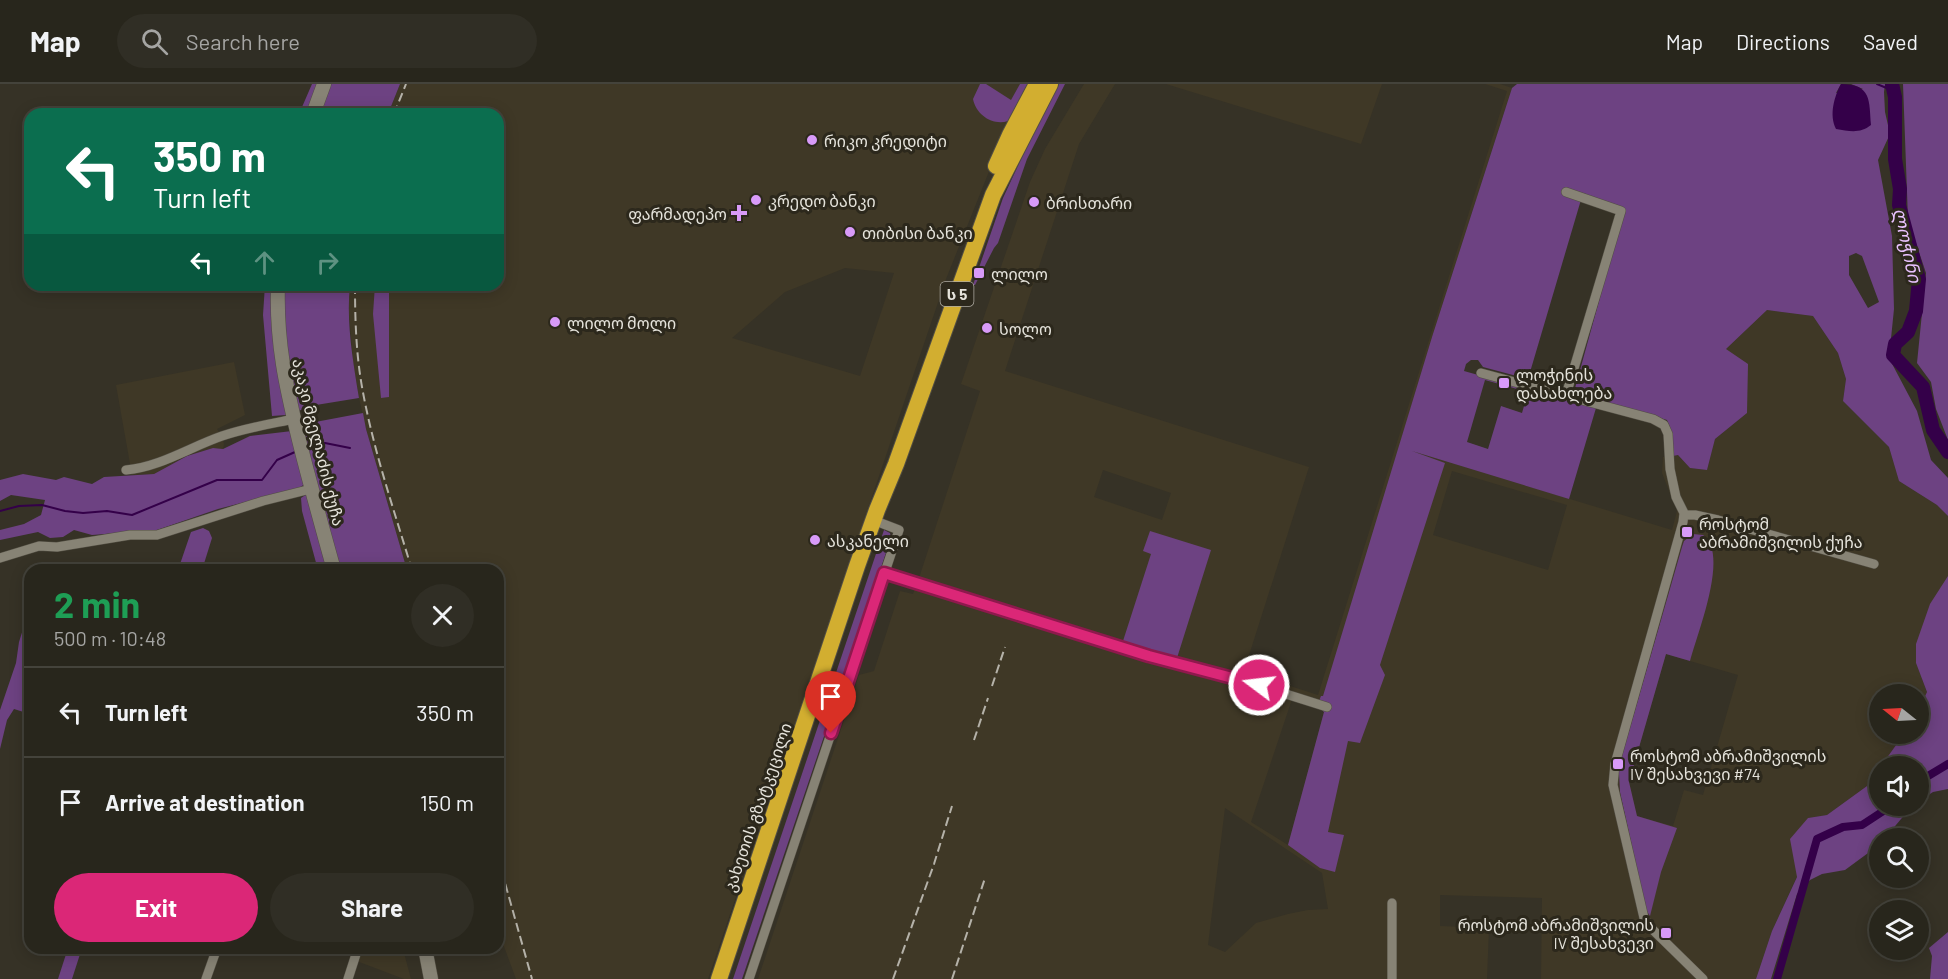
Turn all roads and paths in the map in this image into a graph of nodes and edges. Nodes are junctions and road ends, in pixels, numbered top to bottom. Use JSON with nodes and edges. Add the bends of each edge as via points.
{"nodes":[{"id":1,"x":324,"y":84,"type":"edge"},
{"id":2,"x":1037,"y":84,"type":"edge"},
{"id":3,"x":1050,"y":84,"type":"edge"},
{"id":4,"x":315,"y":108,"type":"edge"},
{"id":5,"x":1566,"y":192,"type":"dead end"},
{"id":6,"x":278,"y":291,"type":"edge"},
{"id":7,"x":1481,"y":373,"type":"dead end"},
{"id":8,"x":1566,"y":395,"type":"junction"},
{"id":9,"x":294,"y":419,"type":"junction"},
{"id":10,"x":126,"y":470,"type":"dead end"},
{"id":11,"x":311,"y":489,"type":"junction"},
{"id":12,"x":875,"y":515,"type":"junction"},
{"id":13,"x":1684,"y":515,"type":"junction"},
{"id":14,"x":0,"y":558,"type":"edge"},
{"id":15,"x":332,"y":564,"type":"edge"},
{"id":16,"x":1874,"y":564,"type":"dead end"},
{"id":17,"x":884,"y":573,"type":"junction"},
{"id":18,"x":1327,"y":707,"type":"dead end"},
{"id":19,"x":1392,"y":903,"type":"dead end"},
{"id":20,"x":215,"y":954,"type":"edge"},
{"id":21,"x":356,"y":954,"type":"edge"},
{"id":22,"x":426,"y":954,"type":"edge"},
{"id":23,"x":206,"y":979,"type":"edge"},
{"id":24,"x":348,"y":979,"type":"edge"},
{"id":25,"x":431,"y":979,"type":"edge"},
{"id":26,"x":718,"y":979,"type":"edge"},
{"id":27,"x":749,"y":979,"type":"edge"},
{"id":28,"x":1392,"y":979,"type":"edge"},
{"id":29,"x":1703,"y":979,"type":"edge"}],
"edges":[{"from":1,"to":4,"type":"street"},
{"from":2,"to":12,"type":"highway","name":"კახეთის გზატკეცილი","number":"ს 5","via":[[980,205],[889,461]]},
{"from":3,"to":12,"type":"highway","name":"კახეთის გზატკეცილი","number":"ს 5","via":[[993,195]]},
{"from":5,"to":8,"type":"street","via":[[1621,210]]},
{"from":6,"to":9,"type":"street","name":"აკაკი მგელაძის ქუჩა","via":[[280,354]]},
{"from":7,"to":8,"type":"street"},
{"from":8,"to":13,"type":"street","via":[[1664,425],[1674,488]]},
{"from":9,"to":10,"type":"street","via":[[222,436],[145,467]]},
{"from":9,"to":11,"type":"street","name":"აკაკი მგელაძის ქუჩა"},
{"from":11,"to":14,"type":"street","via":[[157,534],[39,546]]},
{"from":11,"to":15,"type":"street","name":"აკაკი მგელაძის ქუჩა"},
{"from":12,"to":17,"type":"street","via":[[899,530]]},
{"from":12,"to":26,"type":"highway","name":"კახეთის გზატკეცილი","number":"ს 5"},
{"from":13,"to":16,"type":"street","via":[[1718,520]]},
{"from":13,"to":29,"type":"street","via":[[1612,785],[1644,918]]},
{"from":17,"to":18,"type":"street"},
{"from":17,"to":27,"type":"street"},
{"from":19,"to":28,"type":"street"},
{"from":20,"to":23,"type":"street"},
{"from":21,"to":24,"type":"street"},
{"from":22,"to":25,"type":"street"}]}
